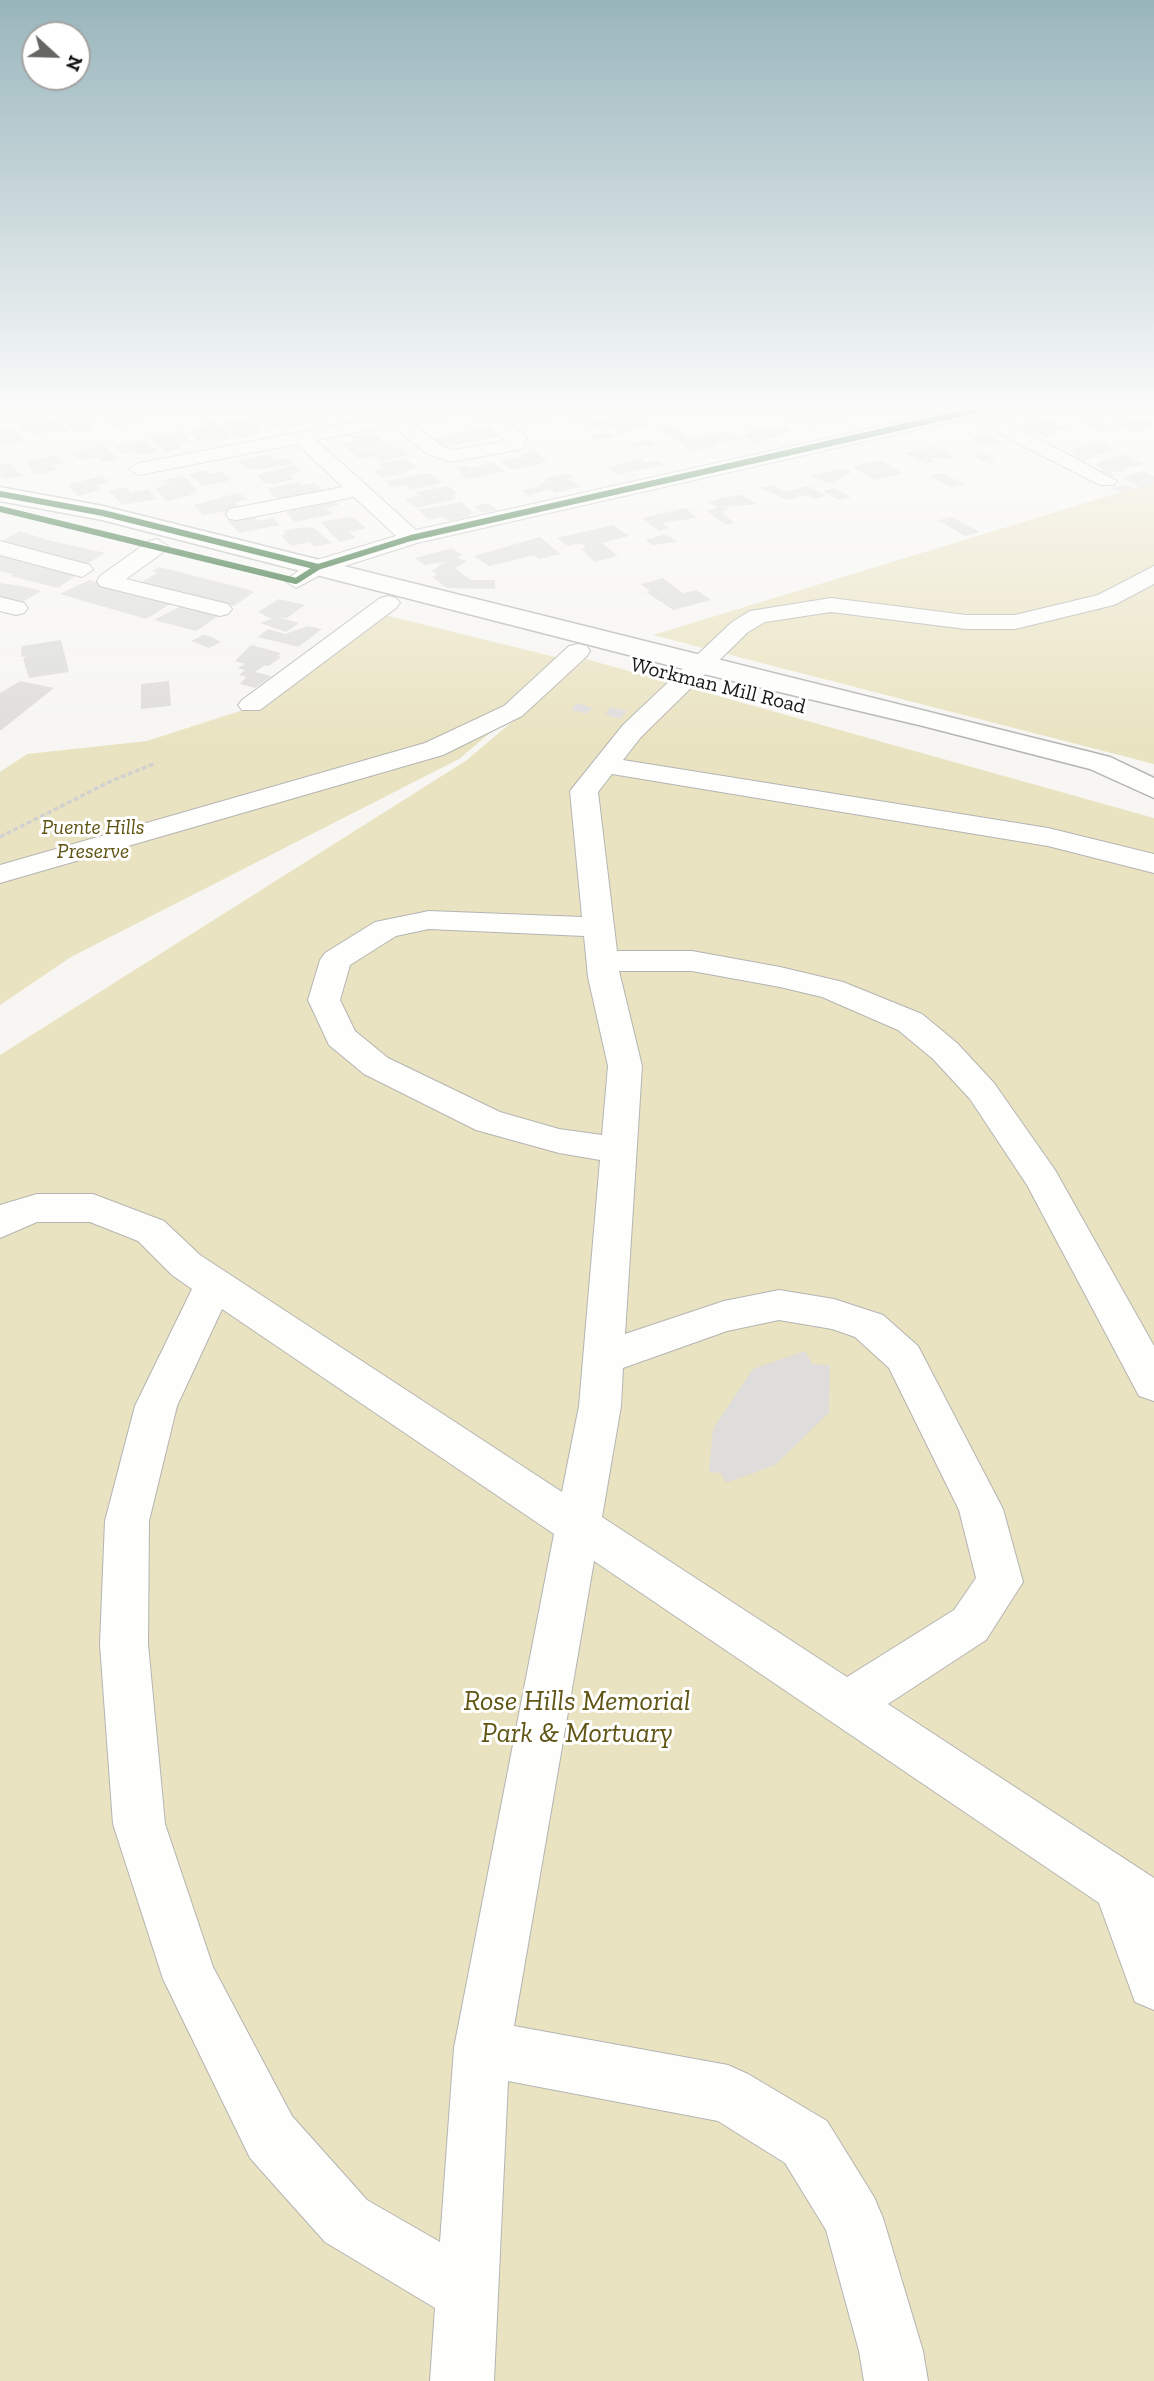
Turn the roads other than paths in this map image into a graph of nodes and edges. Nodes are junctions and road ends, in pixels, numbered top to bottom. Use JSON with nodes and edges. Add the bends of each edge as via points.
{"nodes":[{"id":1,"x":51,"y":521,"type":"edge"},
{"id":2,"x":135,"y":521,"type":"edge"},
{"id":3,"x":392,"y":521,"type":"edge"},
{"id":4,"x":485,"y":521,"type":"edge"},
{"id":5,"x":411,"y":538,"type":"junction"},
{"id":6,"x":157,"y":546,"type":"junction"},
{"id":7,"x":0,"y":548,"type":"edge"},
{"id":8,"x":318,"y":567,"type":"junction"},
{"id":9,"x":82,"y":570,"type":"dead end"},
{"id":10,"x":1154,"y":573,"type":"edge"},
{"id":11,"x":296,"y":581,"type":"junction"},
{"id":12,"x":388,"y":603,"type":"junction"},
{"id":13,"x":220,"y":609,"type":"dead end"},
{"id":14,"x":578,"y":651,"type":"junction"},
{"id":15,"x":694,"y":671,"type":"junction"},
{"id":16,"x":250,"y":705,"type":"dead end"},
{"id":17,"x":606,"y":765,"type":"junction"},
{"id":18,"x":1147,"y":786,"type":"edge"},
{"id":19,"x":106,"y":844,"type":"junction"},
{"id":20,"x":0,"y":847,"type":"edge"},
{"id":21,"x":1154,"y":864,"type":"edge"},
{"id":22,"x":0,"y":874,"type":"edge"},
{"id":23,"x":600,"y":944,"type":"junction"},
{"id":24,"x":618,"y":1150,"type":"junction"},
{"id":25,"x":0,"y":1223,"type":"edge"},
{"id":26,"x":214,"y":1284,"type":"junction"},
{"id":27,"x":604,"y":1358,"type":"junction"},
{"id":28,"x":1154,"y":1384,"type":"edge"},
{"id":29,"x":579,"y":1524,"type":"junction"},
{"id":30,"x":846,"y":1704,"type":"junction"},
{"id":31,"x":1137,"y":1898,"type":"edge"},
{"id":32,"x":1154,"y":1983,"type":"edge"},
{"id":33,"x":482,"y":2048,"type":"junction"},
{"id":34,"x":468,"y":2293,"type":"junction"},
{"id":35,"x":462,"y":2381,"type":"edge"},
{"id":36,"x":896,"y":2381,"type":"edge"}],
"edges":[{"from":1,"to":6,"type":"main road","name":"Workman Mill Road"},
{"from":2,"to":8,"type":"main road","name":"Workman Mill Road"},
{"from":3,"to":5,"type":"street"},
{"from":4,"to":5,"type":"street"},
{"from":5,"to":8,"type":"street"},
{"from":6,"to":11,"type":"main road","name":"Workman Mill Road"},
{"from":6,"to":13,"type":"street","via":[[108,581]]},
{"from":7,"to":9,"type":"street"},
{"from":8,"to":11,"type":"street"},
{"from":8,"to":15,"type":"main road","name":"Workman Mill Road"},
{"from":10,"to":15,"type":"street","via":[[1106,600],[1014,622],[965,622],[845,605],[758,616],[740,626]]},
{"from":11,"to":12,"type":"main road","name":"Workman Mill Road"},
{"from":12,"to":14,"type":"main road","name":"Workman Mill Road"},
{"from":12,"to":16,"type":"street"},
{"from":14,"to":15,"type":"main road","name":"Workman Mill Road"},
{"from":14,"to":19,"type":"street","via":[[513,712],[434,749]]},
{"from":15,"to":17,"type":"street","via":[[632,731]]},
{"from":15,"to":18,"type":"main road","name":"Workman Mill Road","via":[[1093,783]]},
{"from":17,"to":21,"type":"street","via":[[1048,837]]},
{"from":17,"to":23,"type":"street","via":[[584,790]]},
{"from":19,"to":20,"type":"street"},
{"from":19,"to":22,"type":"street"},
{"from":23,"to":24,"type":"street","via":[[625,1066]]},
{"from":23,"to":24,"type":"street","via":[[429,920],[386,929],[336,960],[324,1000],[341,1037],[376,1066],[488,1121],[559,1141]]},
{"from":23,"to":28,"type":"street","via":[[832,989],[910,1022],[982,1091],[1042,1179]]},
{"from":24,"to":27,"type":"street"},
{"from":25,"to":26,"type":"street","via":[[37,1208],[93,1208],[151,1231]]},
{"from":26,"to":29,"type":"street"},
{"from":26,"to":34,"type":"street","via":[[156,1406],[127,1521],[124,1644],[139,1824],[190,1979],[271,2137],[346,2221]]},
{"from":27,"to":29,"type":"street"},
{"from":27,"to":30,"type":"street","via":[[724,1316],[779,1305],[834,1314],[869,1326],[904,1357],[981,1509],[1000,1582],[970,1625]]},
{"from":29,"to":30,"type":"street"},
{"from":29,"to":33,"type":"street"},
{"from":30,"to":31,"type":"street"},
{"from":31,"to":32,"type":"street"},
{"from":33,"to":34,"type":"street"},
{"from":33,"to":36,"type":"street","via":[[728,2094],[806,2142],[853,2218]]},
{"from":34,"to":35,"type":"street"}]}
